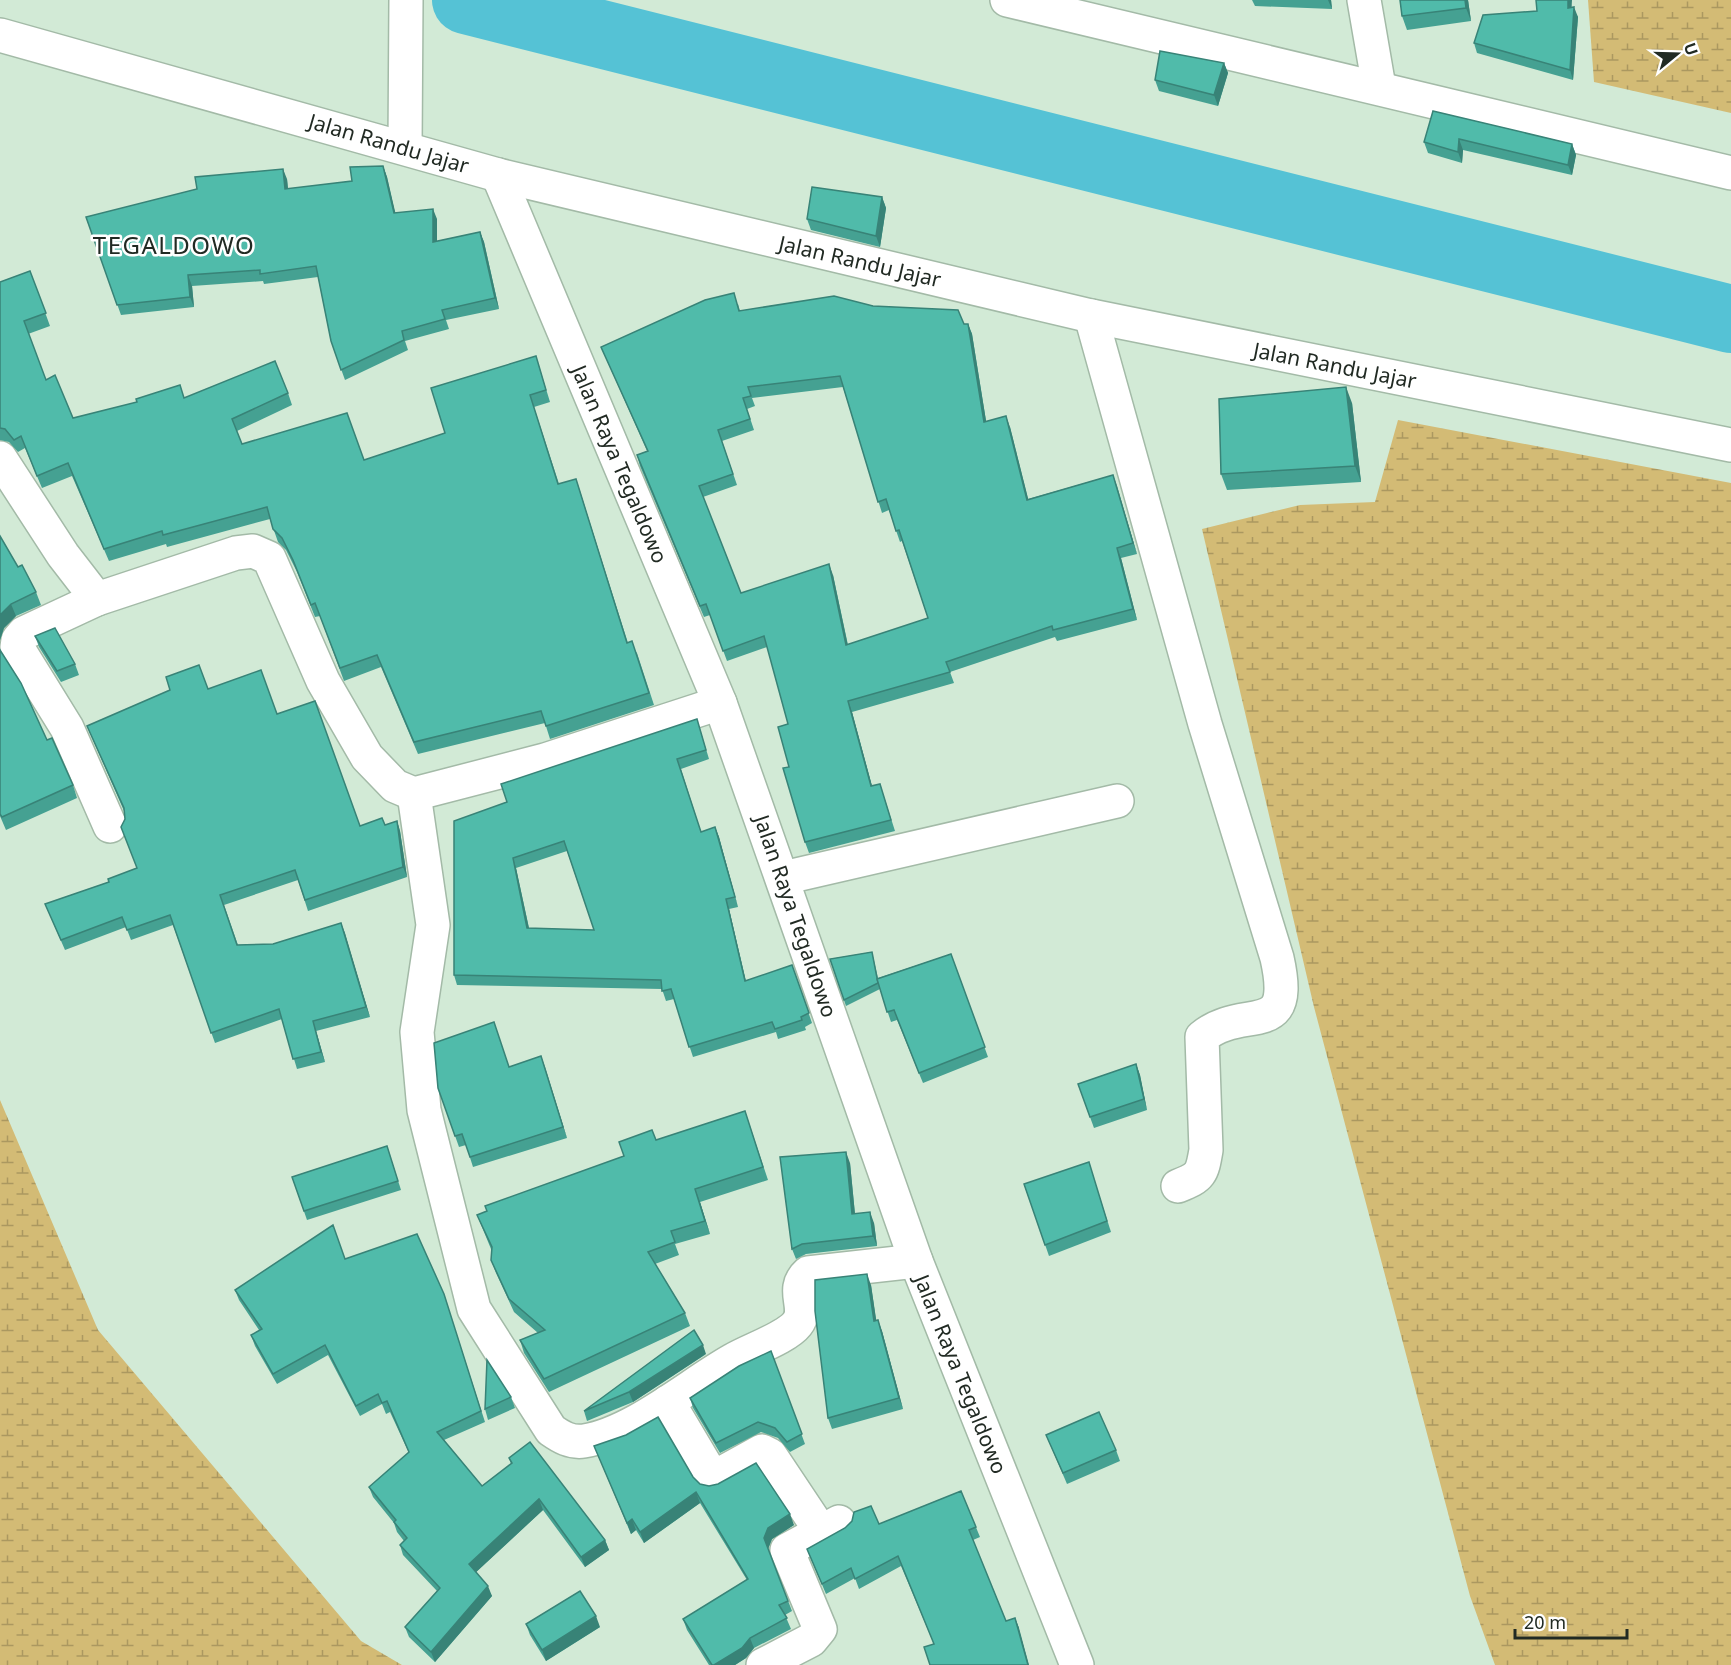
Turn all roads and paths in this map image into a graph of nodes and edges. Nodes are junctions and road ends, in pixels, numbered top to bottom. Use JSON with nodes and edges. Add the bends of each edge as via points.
{"nodes":[{"id":1,"x":406,"y":0,"type":"edge"},
{"id":2,"x":1007,"y":0,"type":"edge"},
{"id":3,"x":1364,"y":0,"type":"edge"},
{"id":4,"x":0,"y":35,"type":"edge"},
{"id":5,"x":1379,"y":87,"type":"junction"},
{"id":6,"x":405,"y":147,"type":"junction"},
{"id":7,"x":1731,"y":173,"type":"edge"},
{"id":8,"x":498,"y":175,"type":"junction"},
{"id":9,"x":1090,"y":316,"type":"junction"},
{"id":10,"x":1731,"y":445,"type":"edge"},
{"id":11,"x":0,"y":458,"type":"edge"},
{"id":12,"x":97,"y":599,"type":"junction"},
{"id":13,"x":720,"y":703,"type":"junction"},
{"id":14,"x":414,"y":794,"type":"junction"},
{"id":15,"x":1117,"y":801,"type":"dead end"},
{"id":16,"x":110,"y":826,"type":"dead end"},
{"id":17,"x":783,"y":878,"type":"junction"},
{"id":18,"x":1178,"y":1186,"type":"dead end"},
{"id":19,"x":916,"y":1261,"type":"junction"},
{"id":20,"x":668,"y":1402,"type":"junction"},
{"id":21,"x":763,"y":1665,"type":"edge"},
{"id":22,"x":1077,"y":1665,"type":"edge"}],
"edges":[{"from":1,"to":6,"type":"street"},
{"from":2,"to":5,"type":"street"},
{"from":3,"to":5,"type":"street"},
{"from":4,"to":6,"type":"street","name":"Jalan Randu Jajar"},
{"from":5,"to":7,"type":"street"},
{"from":6,"to":8,"type":"street","name":"Jalan Randu Jajar"},
{"from":8,"to":9,"type":"street","name":"Jalan Randu Jajar"},
{"from":8,"to":13,"type":"street","name":"Jalan Raya Tegaldowo"},
{"from":9,"to":10,"type":"street","name":"Jalan Randu Jajar"},
{"from":9,"to":18,"type":"street","via":[[1205,723],[1277,958],[1283,993],[1273,1012],[1202,1037],[1206,1150],[1203,1168],[1196,1179]]},
{"from":11,"to":12,"type":"street","via":[[63,555]]},
{"from":12,"to":14,"type":"street","via":[[236,553],[263,554],[269,558],[323,681],[367,757],[395,786]]},
{"from":12,"to":16,"type":"street","via":[[24,633],[17,647],[67,728]]},
{"from":13,"to":14,"type":"street","via":[[545,760]]},
{"from":13,"to":17,"type":"street","name":"Jalan Raya Tegaldowo"},
{"from":14,"to":20,"type":"street","via":[[433,925],[417,1032],[419,1079],[474,1309],[551,1430],[563,1439],[581,1442],[600,1437]]},
{"from":15,"to":17,"type":"street"},
{"from":17,"to":19,"type":"street","name":"Jalan Raya Tegaldowo"},
{"from":19,"to":20,"type":"street","via":[[808,1273],[798,1290],[801,1315],[796,1324]]},
{"from":19,"to":22,"type":"street","name":"Jalan Raya Tegaldowo"},
{"from":20,"to":21,"type":"street","via":[[713,1478],[762,1451],[770,1455],[829,1526],[787,1550],[820,1629],[811,1640]]}]}
